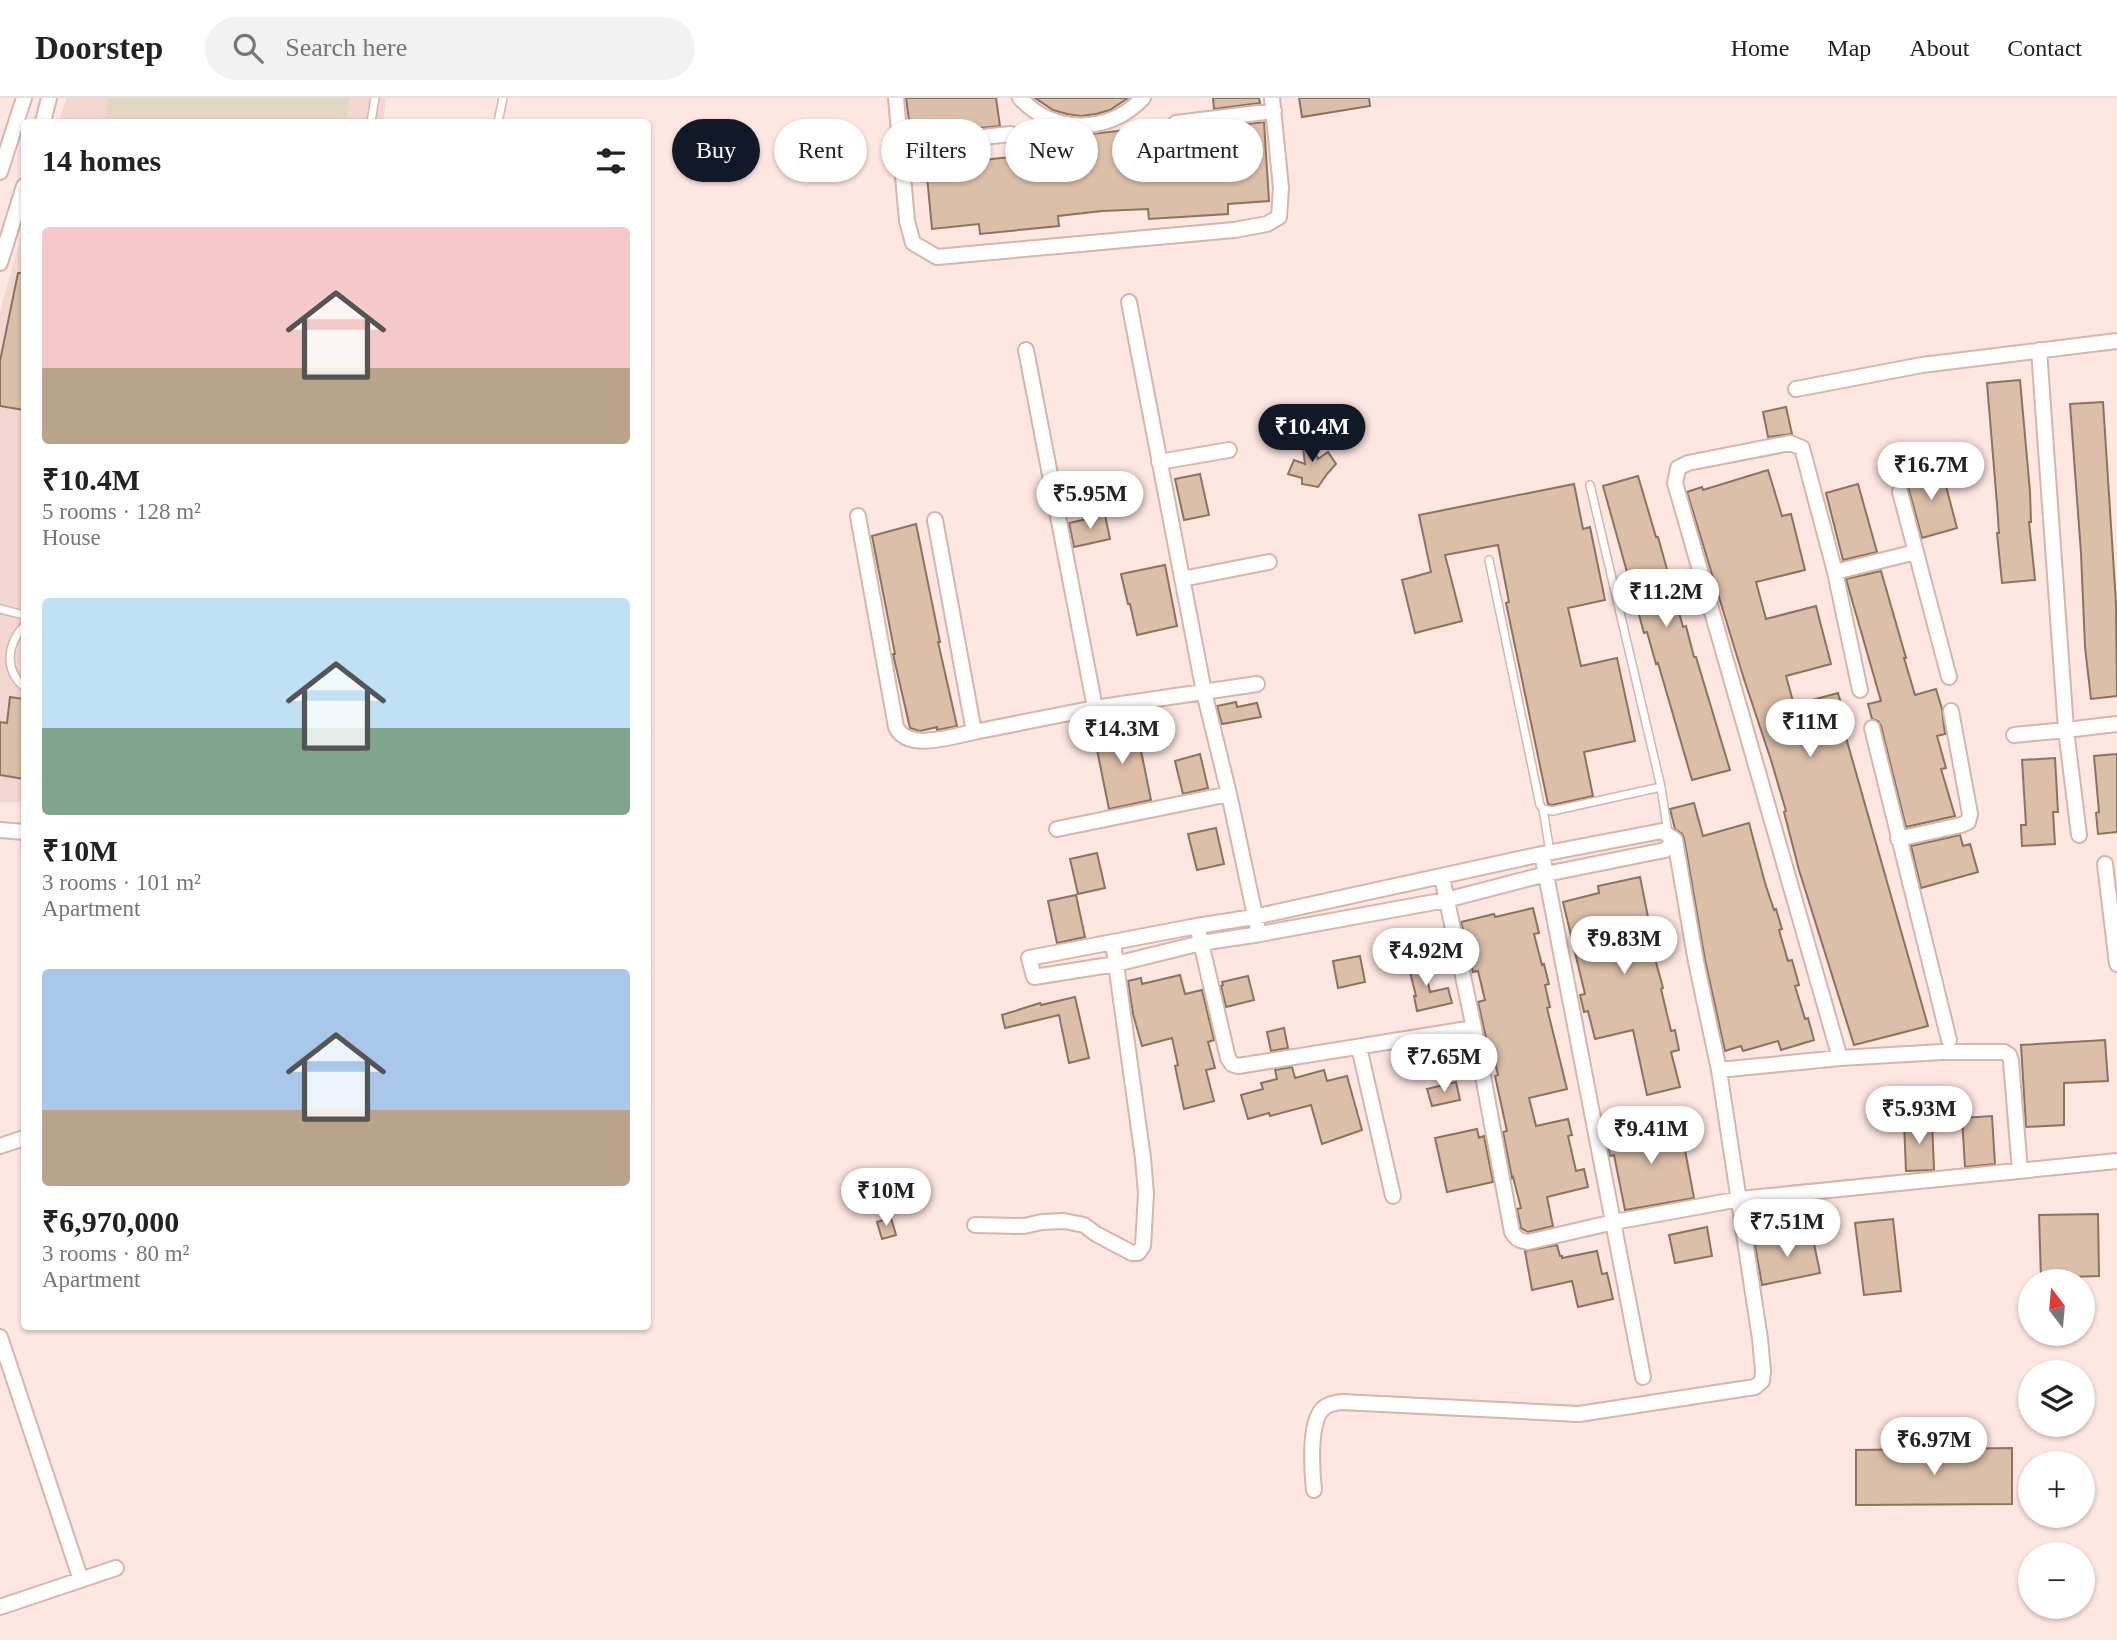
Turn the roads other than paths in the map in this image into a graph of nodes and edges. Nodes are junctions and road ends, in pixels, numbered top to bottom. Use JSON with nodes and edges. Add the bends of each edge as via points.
{"nodes":[{"id":1,"x":24,"y":98,"type":"edge"},
{"id":2,"x":49,"y":98,"type":"edge"},
{"id":3,"x":375,"y":98,"type":"edge"},
{"id":4,"x":503,"y":98,"type":"edge"},
{"id":5,"x":896,"y":98,"type":"edge"},
{"id":6,"x":1020,"y":98,"type":"edge"},
{"id":7,"x":1143,"y":98,"type":"edge"},
{"id":8,"x":1273,"y":104,"type":"edge"},
{"id":9,"x":44,"y":119,"type":"edge"},
{"id":10,"x":372,"y":119,"type":"edge"},
{"id":11,"x":499,"y":119,"type":"edge"},
{"id":12,"x":898,"y":119,"type":"edge"},
{"id":13,"x":1196,"y":119,"type":"edge"},
{"id":14,"x":0,"y":172,"type":"edge"},
{"id":15,"x":903,"y":182,"type":"edge"},
{"id":16,"x":21,"y":196,"type":"edge"},
{"id":17,"x":0,"y":263,"type":"edge"},
{"id":18,"x":1129,"y":302,"type":"dead end"},
{"id":19,"x":2117,"y":341,"type":"edge"},
{"id":20,"x":1027,"y":350,"type":"dead end"},
{"id":21,"x":2039,"y":350,"type":"junction"},
{"id":22,"x":1796,"y":389,"type":"dead end"},
{"id":23,"x":1229,"y":450,"type":"dead end"},
{"id":24,"x":1159,"y":462,"type":"junction"},
{"id":25,"x":1590,"y":485,"type":"dead end"},
{"id":26,"x":1900,"y":492,"type":"dead end"},
{"id":27,"x":859,"y":516,"type":"dead end"},
{"id":28,"x":935,"y":520,"type":"dead end"},
{"id":29,"x":1916,"y":552,"type":"junction"},
{"id":30,"x":1489,"y":560,"type":"dead end"},
{"id":31,"x":1269,"y":562,"type":"dead end"},
{"id":32,"x":1835,"y":572,"type":"junction"},
{"id":33,"x":1182,"y":579,"type":"junction"},
{"id":34,"x":0,"y":609,"type":"edge"},
{"id":35,"x":21,"y":614,"type":"edge"},
{"id":36,"x":21,"y":629,"type":"edge"},
{"id":37,"x":1949,"y":677,"type":"dead end"},
{"id":38,"x":21,"y":683,"type":"edge"},
{"id":39,"x":1257,"y":684,"type":"dead end"},
{"id":40,"x":1860,"y":690,"type":"dead end"},
{"id":41,"x":1204,"y":692,"type":"junction"},
{"id":42,"x":1095,"y":708,"type":"junction"},
{"id":43,"x":1951,"y":711,"type":"dead end"},
{"id":44,"x":2117,"y":724,"type":"edge"},
{"id":45,"x":1871,"y":728,"type":"dead end"},
{"id":46,"x":2066,"y":730,"type":"junction"},
{"id":47,"x":974,"y":732,"type":"junction"},
{"id":48,"x":2014,"y":735,"type":"dead end"},
{"id":49,"x":1661,"y":787,"type":"junction"},
{"id":50,"x":1229,"y":794,"type":"junction"},
{"id":51,"x":1543,"y":809,"type":"junction"},
{"id":52,"x":1057,"y":828,"type":"dead end"},
{"id":53,"x":0,"y":830,"type":"edge"},
{"id":54,"x":21,"y":832,"type":"edge"},
{"id":55,"x":1668,"y":835,"type":"junction"},
{"id":56,"x":2079,"y":835,"type":"dead end"},
{"id":57,"x":1898,"y":839,"type":"junction"},
{"id":58,"x":1546,"y":853,"type":"junction"},
{"id":59,"x":2105,"y":864,"type":"dead end"},
{"id":60,"x":1546,"y":874,"type":"junction"},
{"id":61,"x":1442,"y":877,"type":"junction"},
{"id":62,"x":1446,"y":900,"type":"junction"},
{"id":63,"x":1254,"y":917,"type":"junction"},
{"id":64,"x":1197,"y":926,"type":"junction"},
{"id":65,"x":1260,"y":934,"type":"junction"},
{"id":66,"x":1113,"y":942,"type":"junction"},
{"id":67,"x":1201,"y":943,"type":"junction"},
{"id":68,"x":1116,"y":964,"type":"junction"},
{"id":69,"x":2117,"y":964,"type":"edge"},
{"id":70,"x":1474,"y":1028,"type":"junction"},
{"id":71,"x":1359,"y":1047,"type":"junction"},
{"id":72,"x":1950,"y":1048,"type":"junction"},
{"id":73,"x":1840,"y":1058,"type":"junction"},
{"id":74,"x":1719,"y":1070,"type":"junction"},
{"id":75,"x":21,"y":1139,"type":"edge"},
{"id":76,"x":0,"y":1146,"type":"edge"},
{"id":77,"x":2117,"y":1161,"type":"edge"},
{"id":78,"x":2020,"y":1171,"type":"junction"},
{"id":79,"x":1393,"y":1196,"type":"dead end"},
{"id":80,"x":1740,"y":1199,"type":"junction"},
{"id":81,"x":1614,"y":1222,"type":"junction"},
{"id":82,"x":975,"y":1225,"type":"dead end"},
{"id":83,"x":0,"y":1337,"type":"edge"},
{"id":84,"x":1643,"y":1377,"type":"dead end"},
{"id":85,"x":1314,"y":1490,"type":"dead end"},
{"id":86,"x":116,"y":1568,"type":"dead end"},
{"id":87,"x":81,"y":1580,"type":"junction"},
{"id":88,"x":0,"y":1607,"type":"edge"}],
"edges":[{"from":1,"to":14,"type":"street"},
{"from":2,"to":9,"type":"street"},
{"from":3,"to":10,"type":"lane"},
{"from":4,"to":11,"type":"lane"},
{"from":5,"to":12,"type":"street"},
{"from":6,"to":7,"type":"street","via":[[1055,122],[1082,127],[1109,122]]},
{"from":8,"to":13,"type":"street"},
{"from":8,"to":15,"type":"street","via":[[1281,188],[1279,217],[1267,224],[937,257],[913,243]]},
{"from":16,"to":17,"type":"street"},
{"from":18,"to":24,"type":"street"},
{"from":19,"to":21,"type":"street"},
{"from":20,"to":42,"type":"street"},
{"from":21,"to":22,"type":"street","via":[[1922,365]]},
{"from":21,"to":46,"type":"street"},
{"from":23,"to":24,"type":"street"},
{"from":24,"to":33,"type":"street"},
{"from":25,"to":49,"type":"lane"},
{"from":26,"to":29,"type":"street"},
{"from":27,"to":47,"type":"street","via":[[899,734],[922,741]]},
{"from":28,"to":47,"type":"street"},
{"from":29,"to":32,"type":"street"},
{"from":29,"to":37,"type":"street"},
{"from":30,"to":51,"type":"lane"},
{"from":31,"to":33,"type":"street"},
{"from":32,"to":40,"type":"street"},
{"from":32,"to":73,"type":"street","via":[[1802,448],[1790,443],[1678,468],[1675,483]]},
{"from":33,"to":41,"type":"street"},
{"from":34,"to":35,"type":"lane"},
{"from":36,"to":38,"type":"lane","via":[[10,647],[9,660]]},
{"from":39,"to":41,"type":"street"},
{"from":41,"to":42,"type":"street"},
{"from":41,"to":50,"type":"street"},
{"from":42,"to":47,"type":"street"},
{"from":43,"to":57,"type":"street","via":[[1968,822]]},
{"from":44,"to":46,"type":"street"},
{"from":45,"to":57,"type":"street"},
{"from":46,"to":48,"type":"street"},
{"from":46,"to":56,"type":"street"},
{"from":49,"to":51,"type":"lane","via":[[1552,811]]},
{"from":49,"to":55,"type":"lane"},
{"from":50,"to":52,"type":"street"},
{"from":50,"to":63,"type":"street"},
{"from":51,"to":58,"type":"lane"},
{"from":53,"to":54,"type":"street"},
{"from":55,"to":58,"type":"street"},
{"from":55,"to":60,"type":"street","via":[[1665,850]]},
{"from":55,"to":74,"type":"street"},
{"from":57,"to":72,"type":"street"},
{"from":58,"to":60,"type":"street"},
{"from":58,"to":61,"type":"street"},
{"from":59,"to":69,"type":"street"},
{"from":60,"to":62,"type":"street"},
{"from":60,"to":81,"type":"street"},
{"from":61,"to":62,"type":"street"},
{"from":61,"to":63,"type":"street"},
{"from":62,"to":65,"type":"street"},
{"from":62,"to":70,"type":"street"},
{"from":63,"to":64,"type":"street"},
{"from":63,"to":65,"type":"street"},
{"from":64,"to":66,"type":"street"},
{"from":64,"to":67,"type":"street"},
{"from":65,"to":67,"type":"street"},
{"from":66,"to":68,"type":"street"},
{"from":66,"to":68,"type":"street","via":[[1032,956],[1028,961],[1034,977]]},
{"from":67,"to":68,"type":"street"},
{"from":67,"to":71,"type":"street","via":[[1232,1064],[1244,1066]]},
{"from":68,"to":82,"type":"street","via":[[1143,1158],[1143,1246],[1132,1253],[1084,1225],[1064,1221]]},
{"from":70,"to":71,"type":"street"},
{"from":70,"to":81,"type":"street","via":[[1515,1237],[1528,1242]]},
{"from":71,"to":79,"type":"street"},
{"from":72,"to":73,"type":"street"},
{"from":72,"to":78,"type":"street","via":[[2004,1052],[2011,1060]]},
{"from":73,"to":74,"type":"street"},
{"from":74,"to":80,"type":"street"},
{"from":75,"to":76,"type":"street"},
{"from":77,"to":78,"type":"street"},
{"from":78,"to":80,"type":"street"},
{"from":80,"to":81,"type":"street"},
{"from":80,"to":85,"type":"street","via":[[1763,1370],[1762,1381],[1755,1387],[1579,1414],[1341,1402],[1325,1406],[1316,1424],[1311,1466]]},
{"from":81,"to":84,"type":"street"},
{"from":83,"to":87,"type":"street"},
{"from":86,"to":87,"type":"street"},
{"from":87,"to":88,"type":"street"}]}
